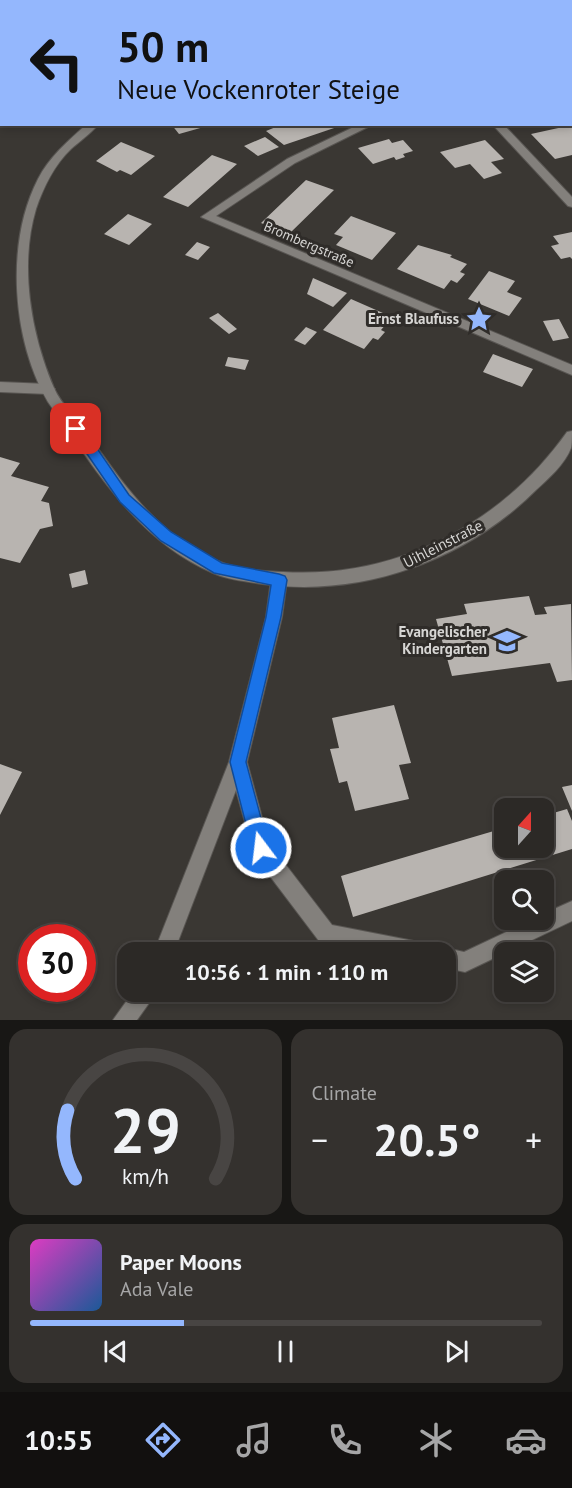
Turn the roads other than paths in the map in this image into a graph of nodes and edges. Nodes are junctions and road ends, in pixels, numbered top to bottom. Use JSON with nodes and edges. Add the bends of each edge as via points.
{"nodes":[{"id":1,"x":91,"y":126,"type":"edge"},
{"id":2,"x":365,"y":126,"type":"edge"},
{"id":3,"x":499,"y":126,"type":"edge"},
{"id":4,"x":572,"y":204,"type":"edge"},
{"id":5,"x":572,"y":370,"type":"edge"},
{"id":6,"x":0,"y":387,"type":"edge"},
{"id":7,"x":48,"y":389,"type":"junction"},
{"id":8,"x":572,"y":436,"type":"edge"},
{"id":9,"x":279,"y":580,"type":"junction"},
{"id":10,"x":238,"y":762,"type":"junction"},
{"id":11,"x":572,"y":911,"type":"edge"},
{"id":12,"x":168,"y":942,"type":"edge"},
{"id":13,"x":367,"y":942,"type":"edge"},
{"id":14,"x":456,"y":960,"type":"edge"},
{"id":15,"x":138,"y":1002,"type":"edge"},
{"id":16,"x":124,"y":1020,"type":"edge"}],
"edges":[{"from":1,"to":7,"type":"street","name":"Uihleinstraße","via":[[59,153],[39,189],[26,226],[24,294],[30,333]]},
{"from":2,"to":5,"type":"street","name":"Brombergstraße","via":[[291,161],[207,217]]},
{"from":3,"to":4,"type":"street"},
{"from":6,"to":7,"type":"street"},
{"from":7,"to":9,"type":"street","name":"Uihleinstraße","via":[[125,498],[166,537],[219,568]]},
{"from":8,"to":9,"type":"street","name":"Uihleinstraße","via":[[524,493],[489,521],[431,553],[392,569],[346,579]]},
{"from":9,"to":10,"type":"street","via":[[274,617]]},
{"from":10,"to":12,"type":"street"},
{"from":10,"to":13,"type":"street","via":[[261,848],[326,934]]},
{"from":11,"to":14,"type":"street","via":[[465,962]]},
{"from":15,"to":16,"type":"street"}]}
